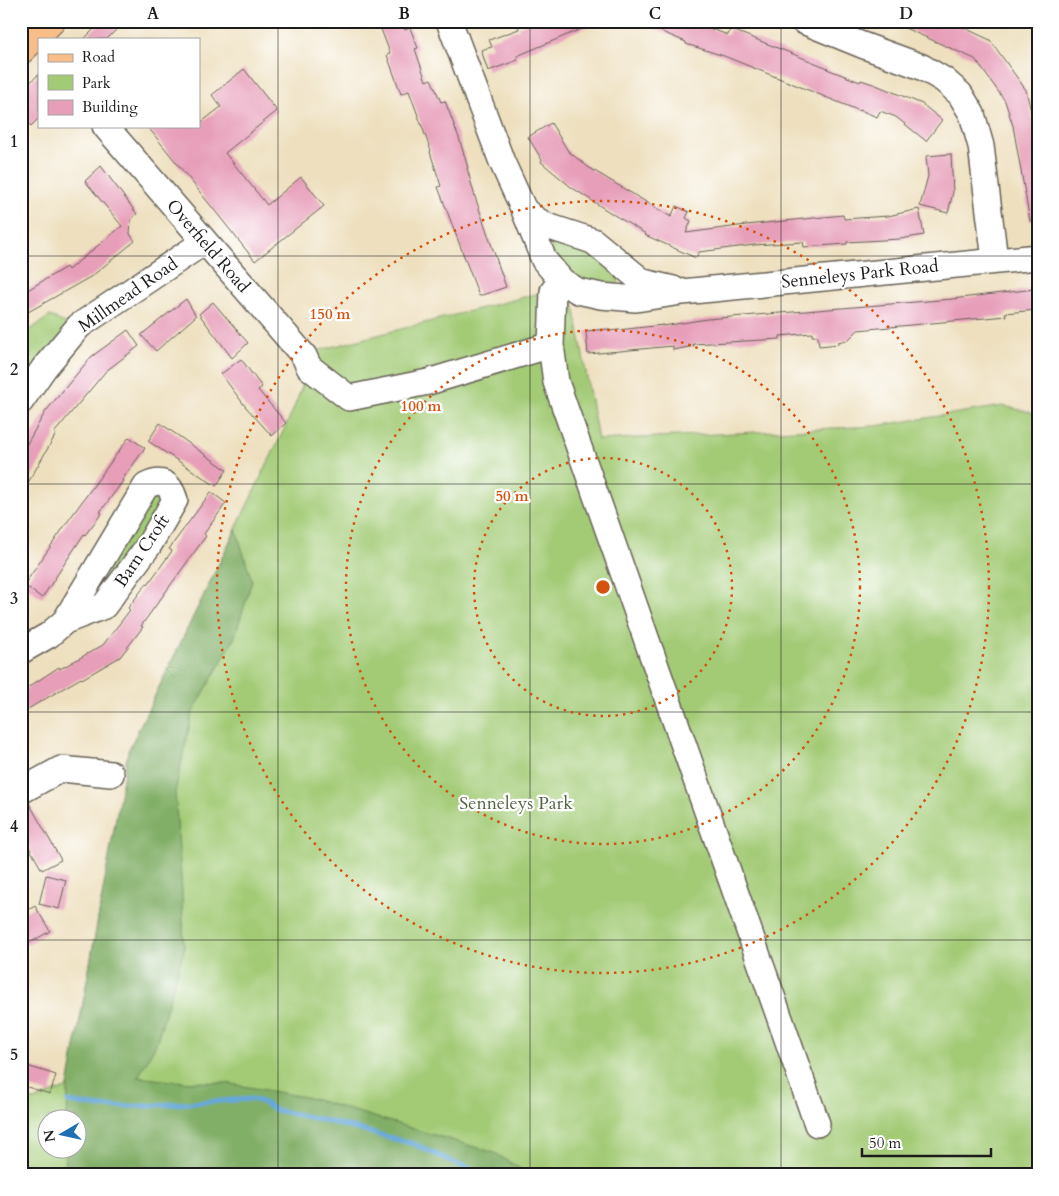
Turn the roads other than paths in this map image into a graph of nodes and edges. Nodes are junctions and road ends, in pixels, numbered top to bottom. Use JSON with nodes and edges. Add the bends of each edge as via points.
{"nodes":[{"id":1,"x":51,"y":21,"type":"edge"},
{"id":2,"x":449,"y":21,"type":"edge"},
{"id":3,"x":803,"y":21,"type":"edge"},
{"id":4,"x":28,"y":42,"type":"edge"},
{"id":5,"x":107,"y":128,"type":"edge"},
{"id":6,"x":524,"y":210,"type":"junction"},
{"id":7,"x":204,"y":242,"type":"junction"},
{"id":8,"x":1038,"y":257,"type":"edge"},
{"id":9,"x":995,"y":260,"type":"junction"},
{"id":10,"x":562,"y":281,"type":"junction"},
{"id":11,"x":682,"y":292,"type":"junction"},
{"id":12,"x":551,"y":345,"type":"junction"},
{"id":13,"x":21,"y":401,"type":"edge"},
{"id":14,"x":64,"y":621,"type":"junction"},
{"id":15,"x":21,"y":651,"type":"edge"},
{"id":16,"x":110,"y":774,"type":"dead end"},
{"id":17,"x":21,"y":791,"type":"edge"},
{"id":18,"x":816,"y":1124,"type":"dead end"}],
"edges":[{"from":1,"to":4,"type":"main road"},
{"from":2,"to":6,"type":"street","name":"Senneleys Park Road","via":[[502,162]]},
{"from":3,"to":9,"type":"street","via":[[862,46],[922,66],[960,94],[972,114],[980,146]]},
{"from":5,"to":7,"type":"street","name":"Overfield Road"},
{"from":6,"to":10,"type":"street","name":"Senneleys Park Road","via":[[544,260]]},
{"from":6,"to":11,"type":"street","name":"Senneleys Park Road","via":[[547,226],[593,240],[643,282]]},
{"from":7,"to":12,"type":"street","name":"Overfield Road","via":[[304,356],[309,367],[349,398],[428,382]]},
{"from":7,"to":13,"type":"street","name":"Millmead Road","via":[[79,326]]},
{"from":8,"to":9,"type":"street","name":"Senneleys Park Road"},
{"from":9,"to":11,"type":"street","name":"Senneleys Park Road"},
{"from":10,"to":11,"type":"street","name":"Senneleys Park Road","via":[[578,291],[627,299]]},
{"from":10,"to":12,"type":"street","via":[[553,291]]},
{"from":12,"to":18,"type":"street","via":[[556,382]]},
{"from":14,"to":14,"type":"street","name":"Barn Croft","via":[[146,486],[156,481],[163,483],[172,490],[175,500],[149,545],[104,606]]},
{"from":14,"to":15,"type":"street","name":"Barn Croft","via":[[49,635]]},
{"from":16,"to":17,"type":"street","via":[[61,769]]}]}
